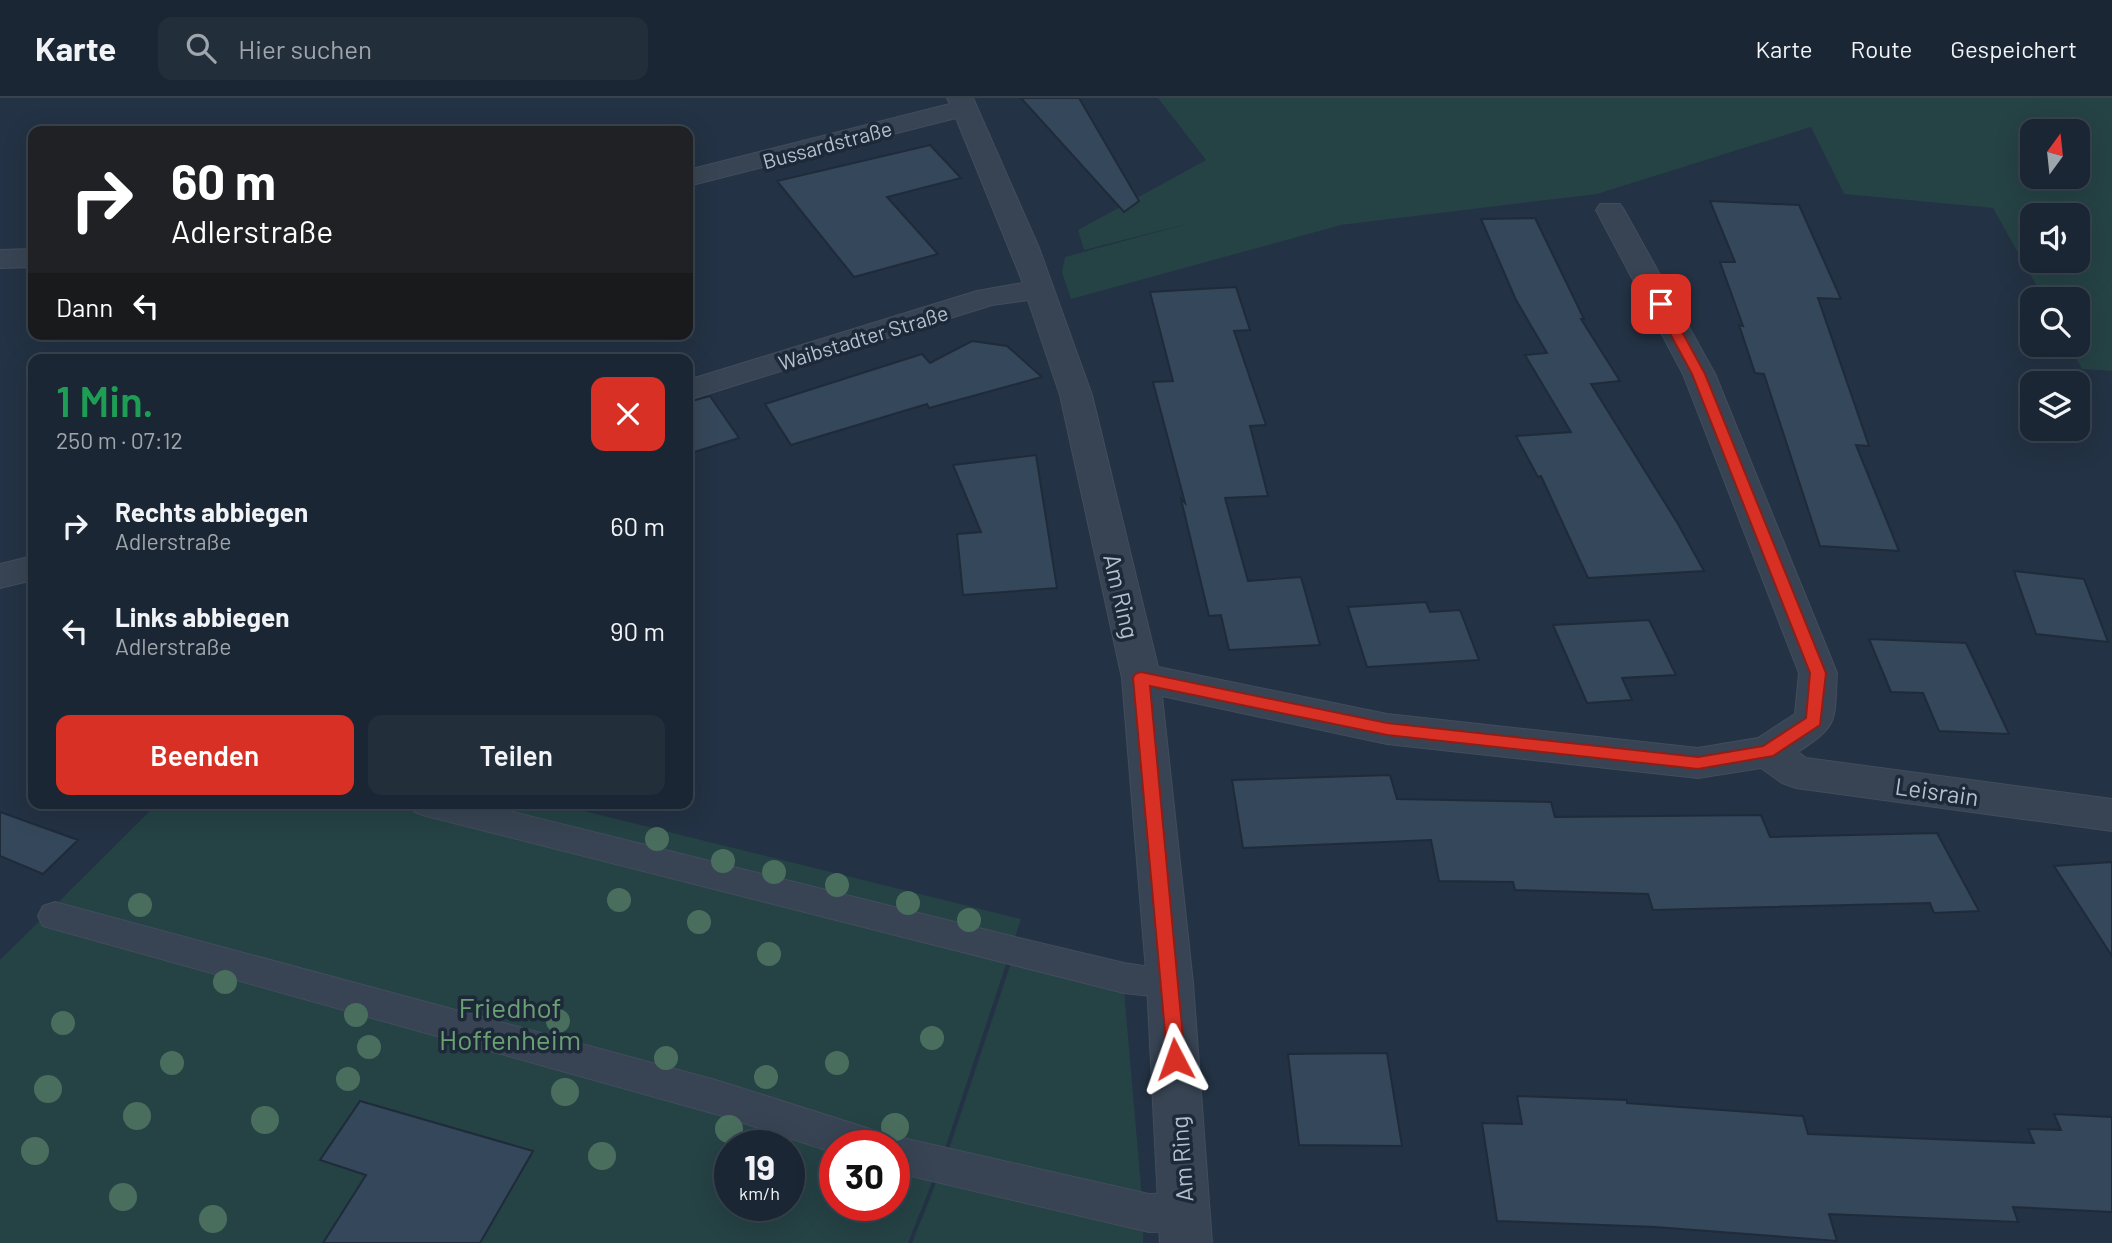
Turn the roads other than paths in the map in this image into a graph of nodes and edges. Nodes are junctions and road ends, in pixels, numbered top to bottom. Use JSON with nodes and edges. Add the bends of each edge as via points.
{"nodes":[{"id":1,"x":963,"y":103,"type":"edge"},
{"id":2,"x":693,"y":177,"type":"edge"},
{"id":3,"x":1610,"y":209,"type":"dead end"},
{"id":4,"x":0,"y":258,"type":"edge"},
{"id":5,"x":28,"y":258,"type":"edge"},
{"id":6,"x":1039,"y":290,"type":"junction"},
{"id":7,"x":693,"y":388,"type":"edge"},
{"id":8,"x":28,"y":569,"type":"edge"},
{"id":9,"x":0,"y":576,"type":"edge"},
{"id":10,"x":1141,"y":678,"type":"junction"},
{"id":11,"x":1768,"y":752,"type":"junction"},
{"id":12,"x":450,"y":809,"type":"edge"},
{"id":13,"x":2112,"y":815,"type":"edge"},
{"id":14,"x":55,"y":916,"type":"dead end"},
{"id":15,"x":1170,"y":983,"type":"junction"},
{"id":16,"x":819,"y":1130,"type":"edge"},
{"id":17,"x":910,"y":1158,"type":"edge"},
{"id":18,"x":1186,"y":1227,"type":"edge"}],
"edges":[{"from":1,"to":2,"type":"street","name":"Bussardstraße"},
{"from":1,"to":6,"type":"street","name":"Am Ring"},
{"from":3,"to":11,"type":"street","via":[[1699,374],[1818,673],[1814,721]]},
{"from":4,"to":5,"type":"street"},
{"from":6,"to":7,"type":"street","name":"Waibstadter Straße","via":[[988,297]]},
{"from":6,"to":10,"type":"street","name":"Am Ring","via":[[1076,395]]},
{"from":8,"to":9,"type":"street"},
{"from":10,"to":11,"type":"street","via":[[1387,729],[1698,763]]},
{"from":10,"to":15,"type":"street","name":"Am Ring"},
{"from":11,"to":13,"type":"street","name":"Leisrain","via":[[1796,772]]},
{"from":12,"to":15,"type":"lane","via":[[1011,951],[1124,978]]},
{"from":14,"to":16,"type":"lane","via":[[719,1098]]},
{"from":15,"to":18,"type":"street","name":"Am Ring"},
{"from":17,"to":18,"type":"lane","via":[[1149,1213]]}]}
